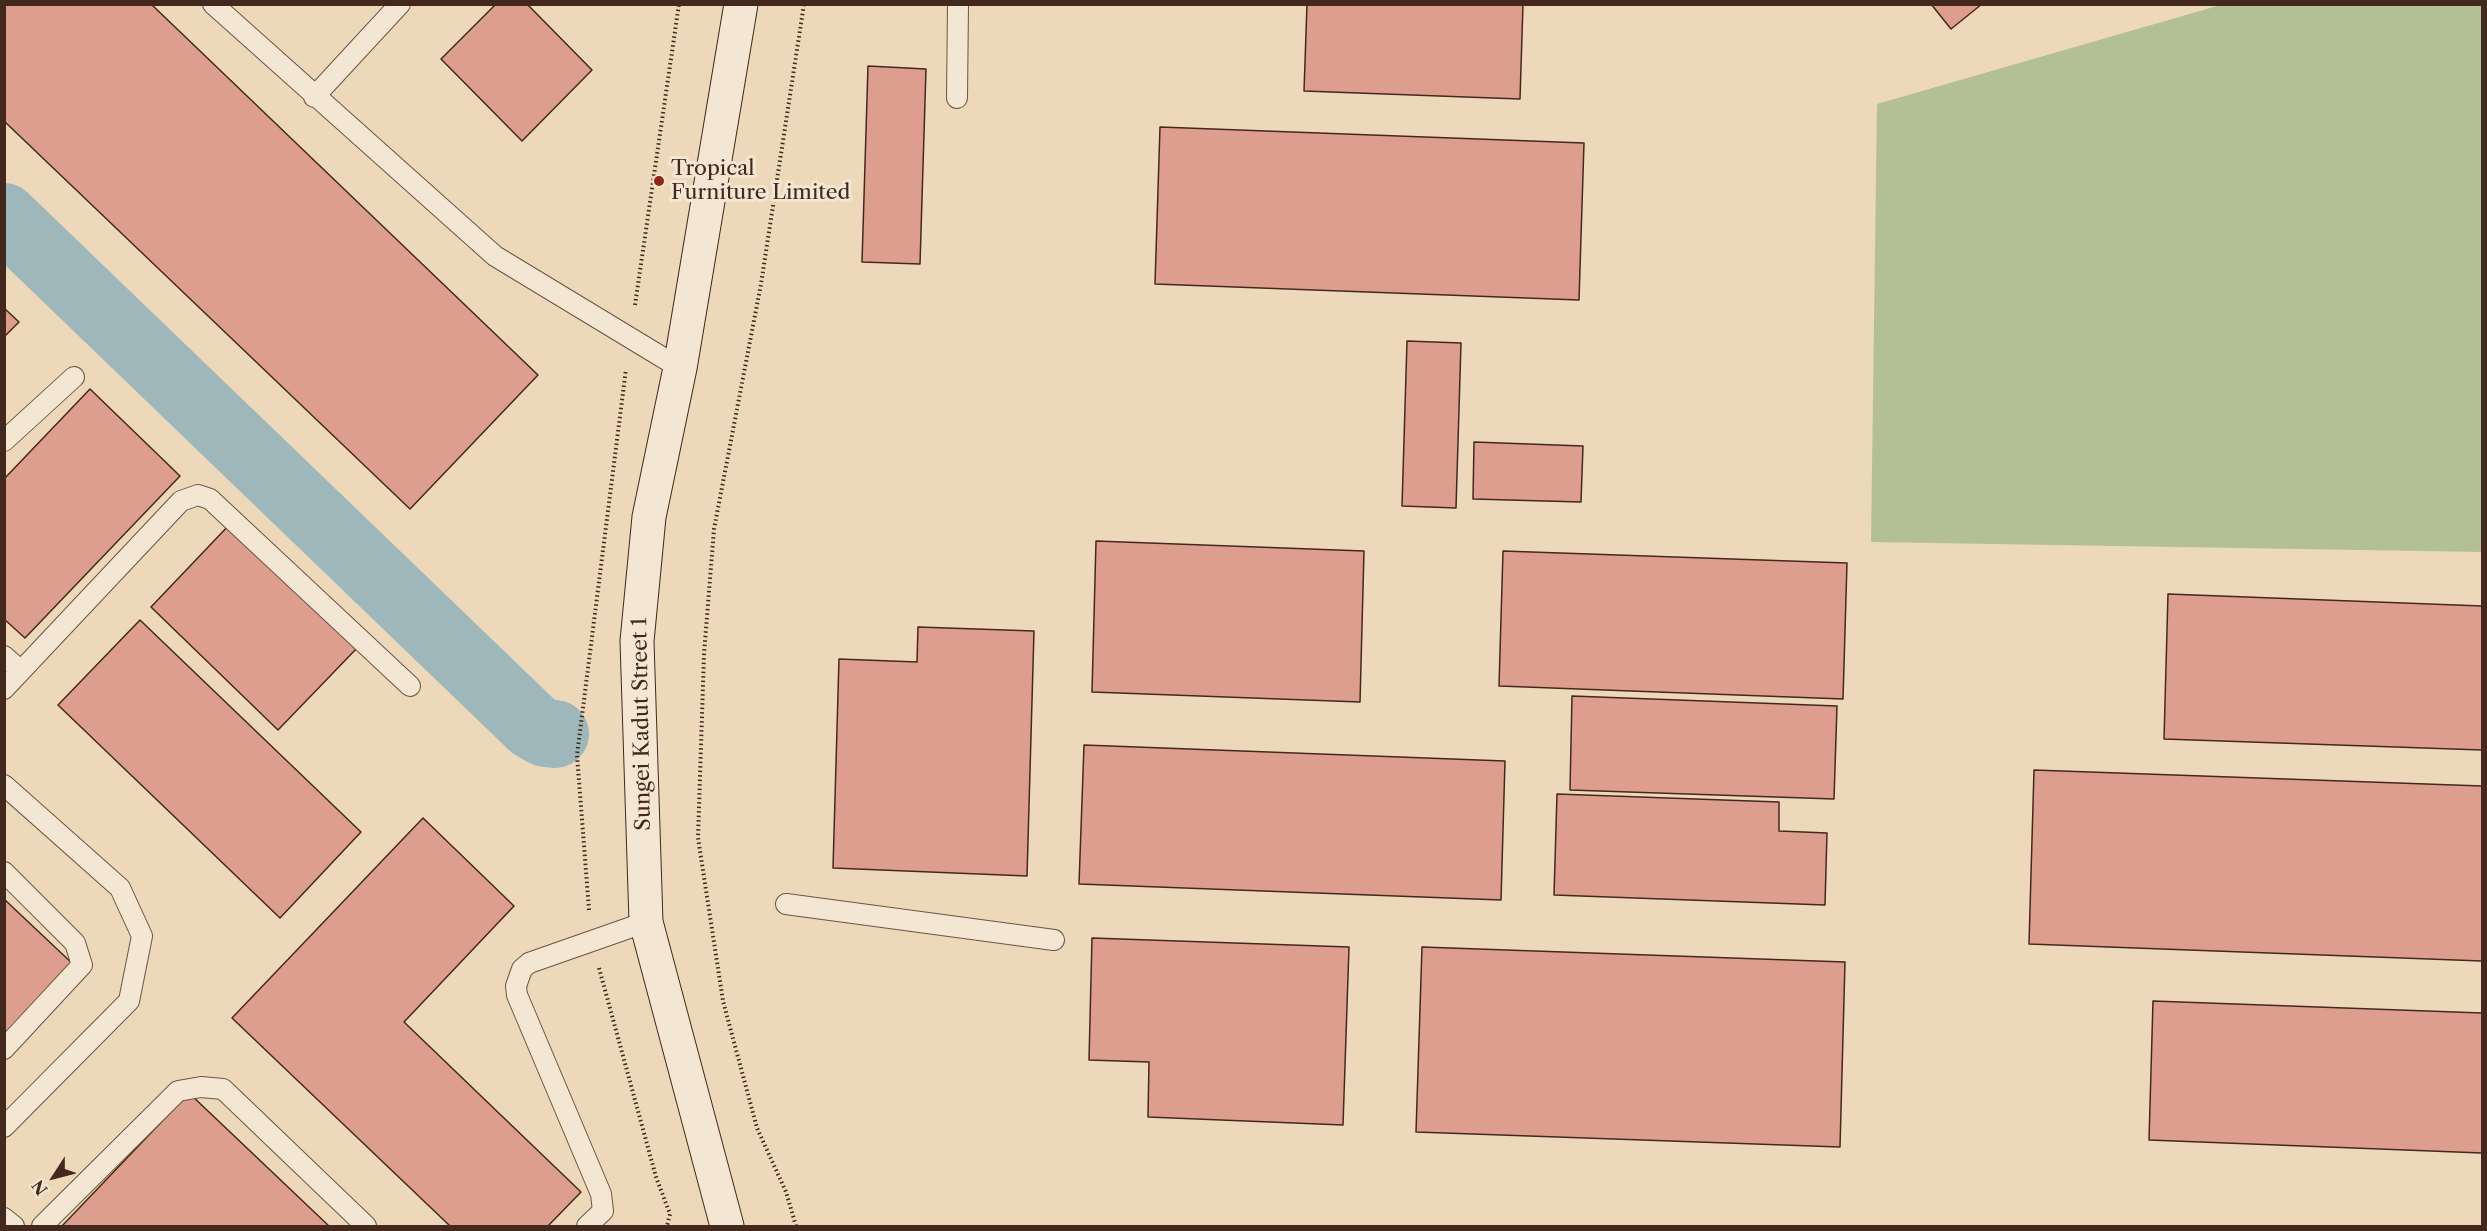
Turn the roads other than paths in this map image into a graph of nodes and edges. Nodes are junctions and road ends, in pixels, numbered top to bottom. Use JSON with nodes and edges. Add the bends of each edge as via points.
{"nodes":[{"id":1,"x":213,"y":4,"type":"edge"},
{"id":2,"x":400,"y":4,"type":"edge"},
{"id":3,"x":741,"y":4,"type":"edge"},
{"id":4,"x":958,"y":4,"type":"edge"},
{"id":5,"x":314,"y":97,"type":"junction"},
{"id":6,"x":957,"y":98,"type":"dead end"},
{"id":7,"x":680,"y":368,"type":"junction"},
{"id":8,"x":74,"y":377,"type":"dead end"},
{"id":9,"x":4,"y":441,"type":"edge"},
{"id":10,"x":4,"y":656,"type":"edge"},
{"id":11,"x":21,"y":671,"type":"junction"},
{"id":12,"x":410,"y":686,"type":"dead end"},
{"id":13,"x":4,"y":689,"type":"edge"},
{"id":14,"x":4,"y":785,"type":"edge"},
{"id":15,"x":4,"y":872,"type":"edge"},
{"id":16,"x":786,"y":904,"type":"dead end"},
{"id":17,"x":646,"y":922,"type":"junction"},
{"id":18,"x":1054,"y":940,"type":"dead end"},
{"id":19,"x":4,"y":1049,"type":"edge"},
{"id":20,"x":4,"y":1127,"type":"edge"},
{"id":21,"x":4,"y":1218,"type":"edge"},
{"id":22,"x":14,"y":1227,"type":"edge"},
{"id":23,"x":42,"y":1227,"type":"edge"},
{"id":24,"x":366,"y":1227,"type":"edge"},
{"id":25,"x":587,"y":1227,"type":"edge"},
{"id":26,"x":728,"y":1227,"type":"edge"}],
"edges":[{"from":1,"to":5,"type":"lane"},
{"from":2,"to":5,"type":"lane"},
{"from":3,"to":7,"type":"street","name":"Sungei Kadut Street 1"},
{"from":4,"to":6,"type":"lane"},
{"from":5,"to":7,"type":"lane","via":[[495,256]]},
{"from":7,"to":17,"type":"street","name":"Sungei Kadut Street 1","via":[[649,518],[637,641]]},
{"from":8,"to":9,"type":"lane"},
{"from":10,"to":11,"type":"lane"},
{"from":11,"to":12,"type":"lane","via":[[181,501],[198,495],[210,499]]},
{"from":11,"to":13,"type":"lane"},
{"from":14,"to":20,"type":"lane","via":[[120,888],[142,936],[129,1001]]},
{"from":15,"to":19,"type":"lane","via":[[75,943],[82,965]]},
{"from":16,"to":18,"type":"lane"},
{"from":17,"to":25,"type":"lane","via":[[529,963],[522,969],[516,986],[601,1194],[603,1211]]},
{"from":17,"to":26,"type":"street","name":"Sungei Kadut Street 1"},
{"from":21,"to":22,"type":"lane"},
{"from":23,"to":24,"type":"lane","via":[[178,1091],[201,1087],[223,1089]]}]}
